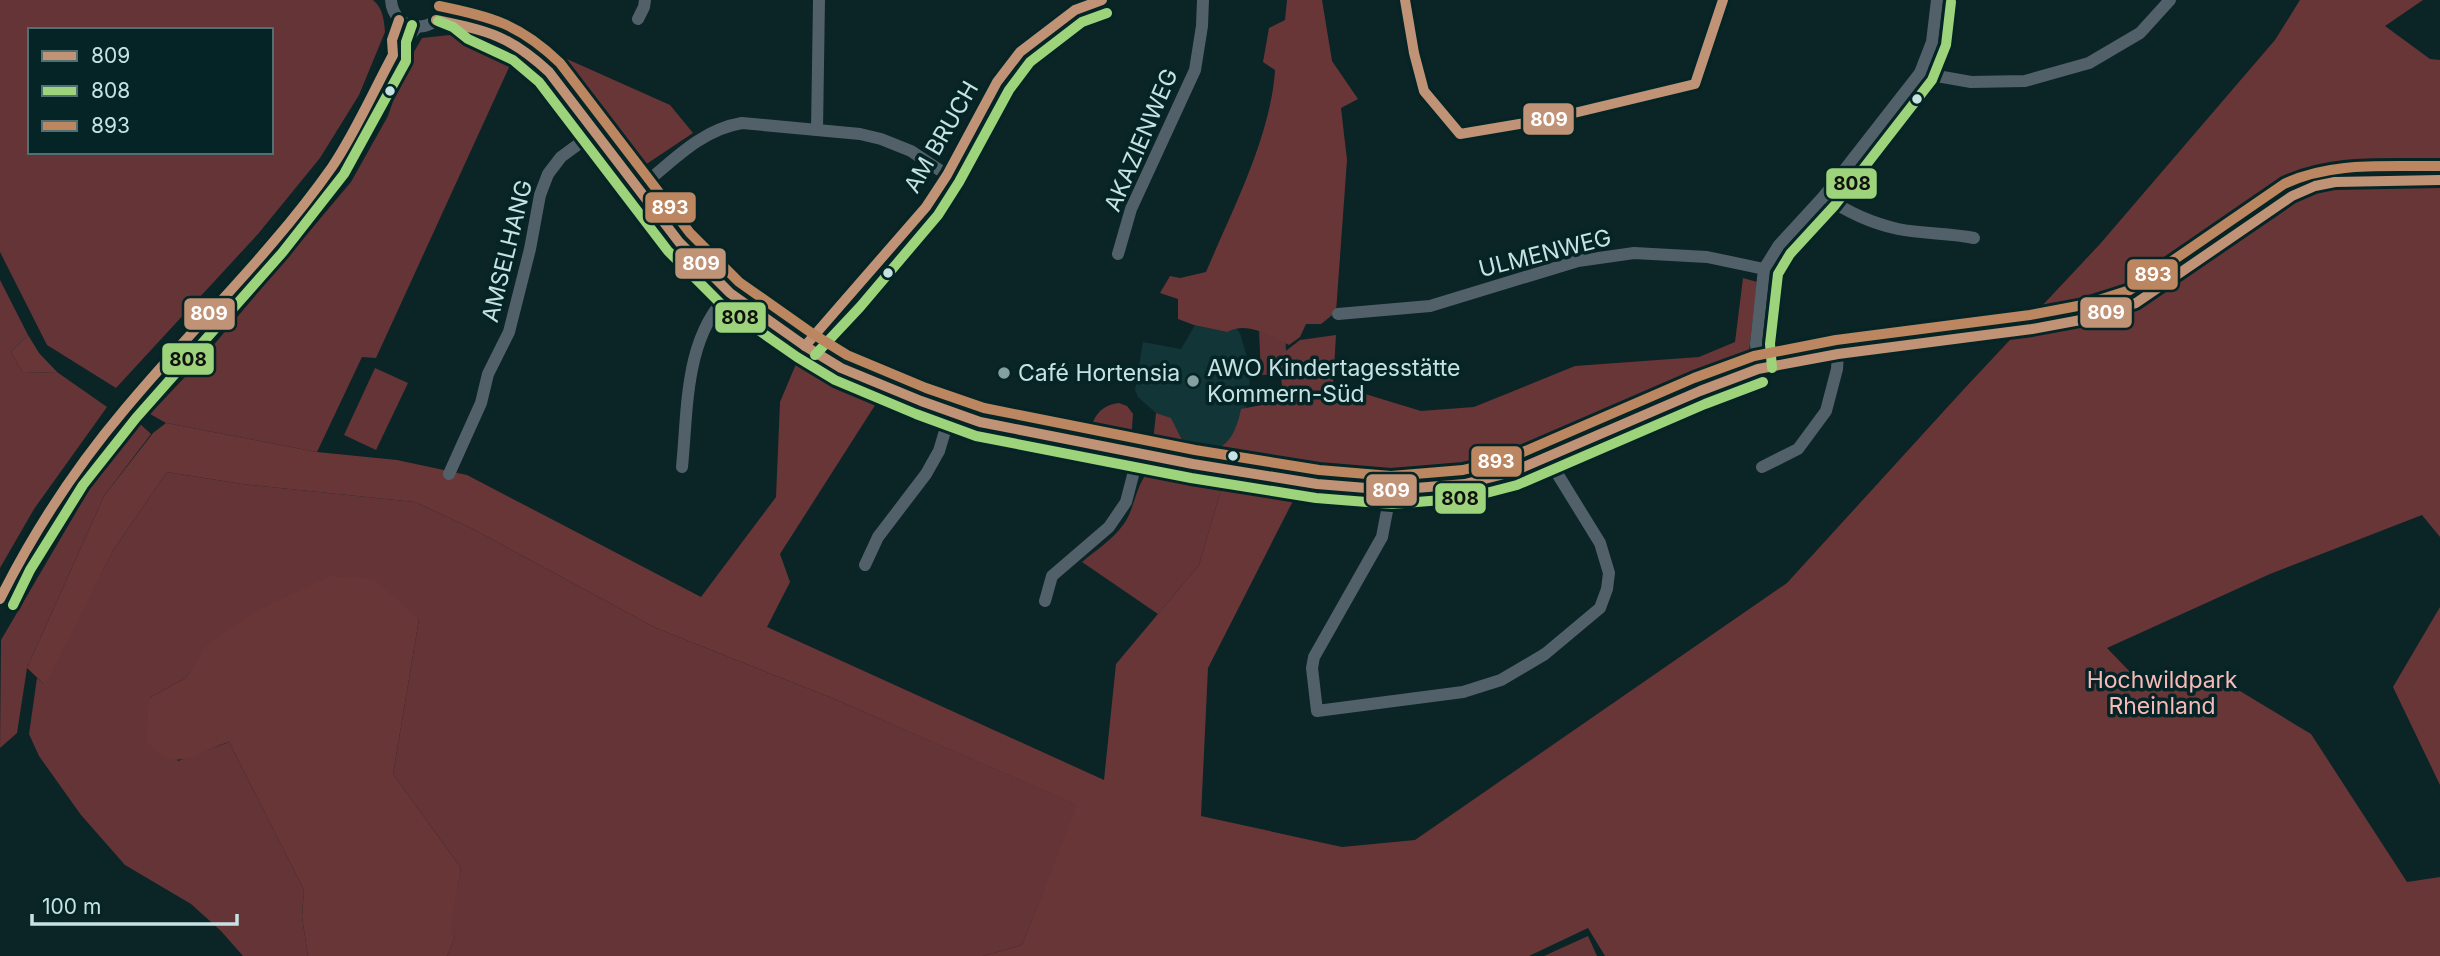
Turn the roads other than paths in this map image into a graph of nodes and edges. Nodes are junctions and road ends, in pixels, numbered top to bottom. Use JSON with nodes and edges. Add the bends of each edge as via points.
{"nodes":[{"id":1,"x":391,"y":0,"type":"edge"},
{"id":2,"x":645,"y":0,"type":"edge"},
{"id":3,"x":819,"y":0,"type":"edge"},
{"id":4,"x":1102,"y":0,"type":"edge"},
{"id":5,"x":1203,"y":0,"type":"edge"},
{"id":6,"x":1405,"y":0,"type":"edge"},
{"id":7,"x":1723,"y":0,"type":"edge"},
{"id":8,"x":1937,"y":0,"type":"edge"},
{"id":9,"x":2170,"y":0,"type":"edge"},
{"id":10,"x":443,"y":4,"type":"edge"},
{"id":11,"x":638,"y":19,"type":"dead end"},
{"id":12,"x":398,"y":20,"type":"junction"},
{"id":13,"x":436,"y":20,"type":"junction"},
{"id":14,"x":475,"y":27,"type":"junction"},
{"id":15,"x":416,"y":28,"type":"junction"},
{"id":16,"x":393,"y":55,"type":"junction"},
{"id":17,"x":1920,"y":73,"type":"junction"},
{"id":18,"x":817,"y":130,"type":"junction"},
{"id":19,"x":595,"y":132,"type":"junction"},
{"id":20,"x":947,"y":175,"type":"junction"},
{"id":21,"x":2440,"y":180,"type":"edge"},
{"id":22,"x":637,"y":190,"type":"junction"},
{"id":23,"x":1824,"y":196,"type":"junction"},
{"id":24,"x":1974,"y":238,"type":"dead end"},
{"id":25,"x":1118,"y":254,"type":"dead end"},
{"id":26,"x":1764,"y":269,"type":"junction"},
{"id":27,"x":730,"y":293,"type":"junction"},
{"id":28,"x":1338,"y":314,"type":"dead end"},
{"id":29,"x":805,"y":346,"type":"junction"},
{"id":30,"x":1838,"y":354,"type":"junction"},
{"id":31,"x":1758,"y":369,"type":"junction"},
{"id":32,"x":955,"y":414,"type":"junction"},
{"id":33,"x":1139,"y":452,"type":"junction"},
{"id":34,"x":1550,"y":457,"type":"junction"},
{"id":35,"x":682,"y":467,"type":"dead end"},
{"id":36,"x":1762,"y":467,"type":"dead end"},
{"id":37,"x":449,"y":474,"type":"dead end"},
{"id":38,"x":1391,"y":490,"type":"junction"},
{"id":39,"x":865,"y":565,"type":"dead end"},
{"id":40,"x":0,"y":598,"type":"edge"},
{"id":41,"x":1045,"y":601,"type":"dead end"}],
"edges":[{"from":1,"to":12,"type":"street"},
{"from":2,"to":11,"type":"street"},
{"from":3,"to":18,"type":"street"},
{"from":4,"to":20,"type":"street","name":"AM BRUCH","via":[[1075,10],[1020,52],[997,82]]},
{"from":5,"to":25,"type":"street","name":"AKAZIENWEG","via":[[1195,70],[1131,209]]},
{"from":6,"to":7,"type":"street","via":[[1424,92],[1460,134],[1695,84]]},
{"from":8,"to":17,"type":"street","via":[[1932,42]]},
{"from":9,"to":17,"type":"street","via":[[2140,33],[2089,63],[2025,81],[1971,82]]},
{"from":10,"to":13,"type":"street"},
{"from":10,"to":14,"type":"street"},
{"from":12,"to":15,"type":"street"},
{"from":12,"to":16,"type":"street"},
{"from":13,"to":14,"type":"street"},
{"from":13,"to":15,"type":"street"},
{"from":14,"to":19,"type":"street","via":[[531,55]]},
{"from":15,"to":16,"type":"street"},
{"from":16,"to":40,"type":"street","via":[[333,165],[272,244],[125,409],[72,477]]},
{"from":17,"to":23,"type":"street"},
{"from":18,"to":20,"type":"street","via":[[881,139],[911,151]]},
{"from":18,"to":22,"type":"street","via":[[728,125],[702,137]]},
{"from":19,"to":22,"type":"street"},
{"from":19,"to":37,"type":"street","name":"AMSELHANG","via":[[561,157],[548,174],[509,332]]},
{"from":20,"to":29,"type":"street","name":"AM BRUCH","via":[[926,207]]},
{"from":21,"to":30,"type":"street","via":[[2315,186],[2292,196],[2136,303],[2086,319]]},
{"from":22,"to":27,"type":"street","via":[[679,242]]},
{"from":23,"to":24,"type":"street","via":[[1845,211],[1898,229]]},
{"from":23,"to":26,"type":"street","via":[[1779,245]]},
{"from":26,"to":28,"type":"street","name":"ULMENWEG","via":[[1707,257],[1634,253],[1578,261],[1430,306]]},
{"from":26,"to":31,"type":"street"},
{"from":27,"to":29,"type":"street"},
{"from":27,"to":35,"type":"street","via":[[699,336]]},
{"from":29,"to":32,"type":"street","via":[[841,368]]},
{"from":30,"to":31,"type":"street"},
{"from":30,"to":36,"type":"street","via":[[1826,411],[1798,449]]},
{"from":31,"to":34,"type":"street"},
{"from":32,"to":33,"type":"street"},
{"from":32,"to":39,"type":"street","via":[[940,451],[878,537]]},
{"from":33,"to":38,"type":"street","via":[[1317,484]]},
{"from":33,"to":41,"type":"street","via":[[1126,502],[1109,527],[1052,576]]},
{"from":34,"to":38,"type":"street","via":[[1465,484]]},
{"from":34,"to":38,"type":"street","via":[[1600,543],[1609,573],[1600,608],[1545,654],[1501,680],[1463,692],[1317,711],[1314,657],[1382,537]]}]}
